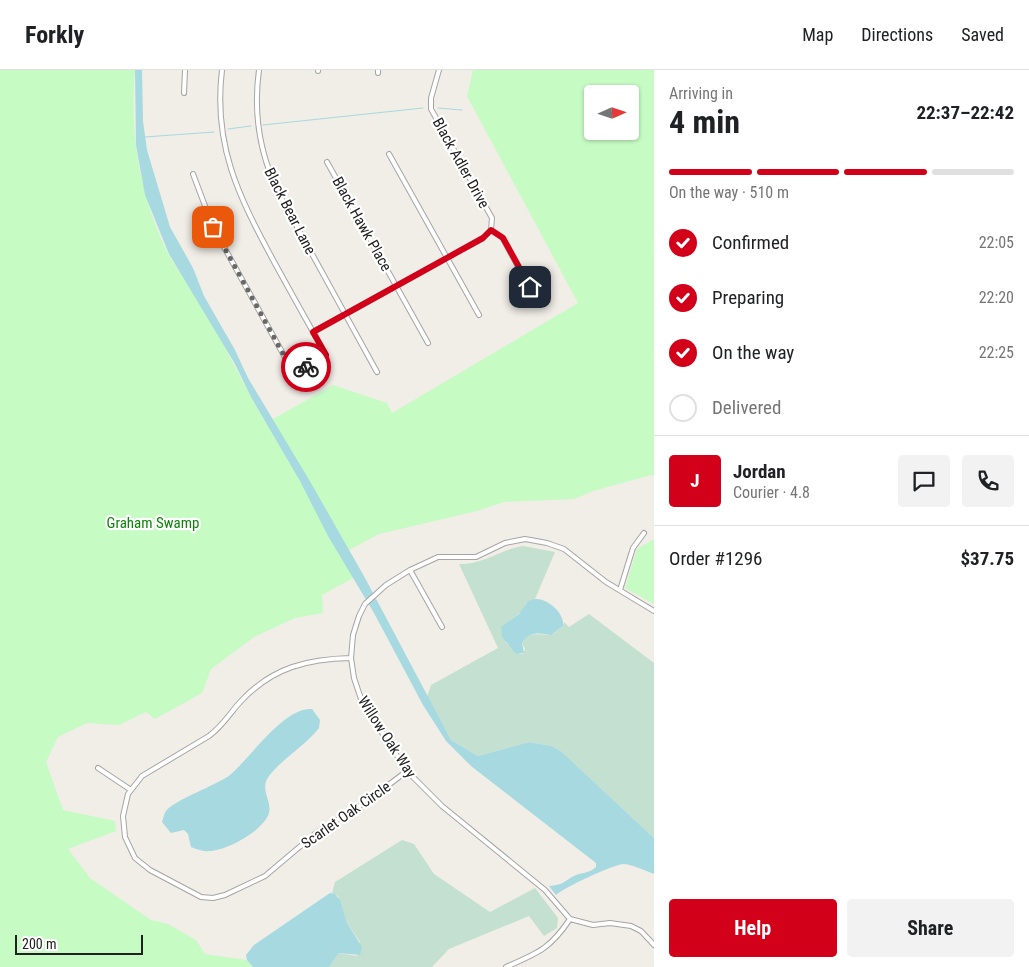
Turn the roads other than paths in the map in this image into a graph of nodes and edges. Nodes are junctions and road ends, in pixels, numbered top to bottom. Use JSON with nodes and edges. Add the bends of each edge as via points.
{"nodes":[{"id":1,"x":185,"y":70,"type":"edge"},
{"id":2,"x":222,"y":70,"type":"edge"},
{"id":3,"x":259,"y":70,"type":"edge"},
{"id":4,"x":439,"y":70,"type":"edge"},
{"id":5,"x":184,"y":92,"type":"dead end"},
{"id":6,"x":389,"y":154,"type":"dead end"},
{"id":7,"x":327,"y":162,"type":"dead end"},
{"id":8,"x":193,"y":174,"type":"dead end"},
{"id":9,"x":491,"y":230,"type":"junction"},
{"id":10,"x":447,"y":258,"type":"junction"},
{"id":11,"x":396,"y":286,"type":"junction"},
{"id":12,"x":530,"y":287,"type":"dead end"},
{"id":13,"x":346,"y":314,"type":"junction"},
{"id":14,"x":479,"y":315,"type":"dead end"},
{"id":15,"x":313,"y":332,"type":"junction"},
{"id":16,"x":428,"y":343,"type":"dead end"},
{"id":17,"x":377,"y":372,"type":"dead end"},
{"id":18,"x":644,"y":533,"type":"dead end"},
{"id":19,"x":410,"y":570,"type":"junction"},
{"id":20,"x":620,"y":590,"type":"junction"},
{"id":21,"x":654,"y":611,"type":"edge"},
{"id":22,"x":442,"y":627,"type":"dead end"},
{"id":23,"x":351,"y":658,"type":"junction"},
{"id":24,"x":98,"y":768,"type":"dead end"},
{"id":25,"x":407,"y":771,"type":"junction"},
{"id":26,"x":131,"y":790,"type":"junction"},
{"id":27,"x":570,"y":919,"type":"junction"},
{"id":28,"x":654,"y":945,"type":"edge"},
{"id":29,"x":506,"y":967,"type":"edge"}],
"edges":[{"from":1,"to":5,"type":"street"},
{"from":2,"to":15,"type":"street","via":[[222,132],[234,183]]},
{"from":3,"to":13,"type":"street","name":"Black Bear Lane","via":[[257,118],[269,171]]},
{"from":4,"to":9,"type":"street","name":"Black Adler Drive","via":[[432,109],[492,218]]},
{"from":6,"to":10,"type":"street"},
{"from":7,"to":11,"type":"street","name":"Black Hawk Place"},
{"from":8,"to":15,"type":"street","via":[[213,227],[287,361],[294,367],[302,368],[326,355]]},
{"from":9,"to":10,"type":"street"},
{"from":9,"to":12,"type":"street","via":[[503,238]]},
{"from":10,"to":11,"type":"street"},
{"from":10,"to":14,"type":"street"},
{"from":11,"to":13,"type":"street"},
{"from":11,"to":16,"type":"street","name":"Black Hawk Place"},
{"from":13,"to":15,"type":"street"},
{"from":13,"to":17,"type":"street","name":"Black Bear Lane"},
{"from":18,"to":20,"type":"street","via":[[633,548]]},
{"from":19,"to":20,"type":"street","name":"Willow Oak Way","via":[[438,557],[476,557],[504,543],[525,539],[564,549]]},
{"from":19,"to":22,"type":"street"},
{"from":19,"to":23,"type":"street","name":"Willow Oak Way","via":[[376,592],[366,604],[356,622]]},
{"from":20,"to":21,"type":"street","name":"Willow Oak Way"},
{"from":23,"to":25,"type":"street","name":"Willow Oak Way","via":[[362,702]]},
{"from":23,"to":26,"type":"street","name":"Scarlet Oak Circle","via":[[311,660],[282,671],[242,700],[220,728],[148,771]]},
{"from":24,"to":26,"type":"street"},
{"from":25,"to":26,"type":"street","name":"Scarlet Oak Circle","via":[[366,802],[316,833],[265,876],[213,898],[191,892],[135,858],[122,826]]},
{"from":25,"to":27,"type":"street","name":"Willow Oak Way","via":[[442,806],[544,890]]},
{"from":27,"to":28,"type":"street","via":[[593,925],[630,926],[641,931]]},
{"from":27,"to":29,"type":"street","via":[[548,947]]}]}
